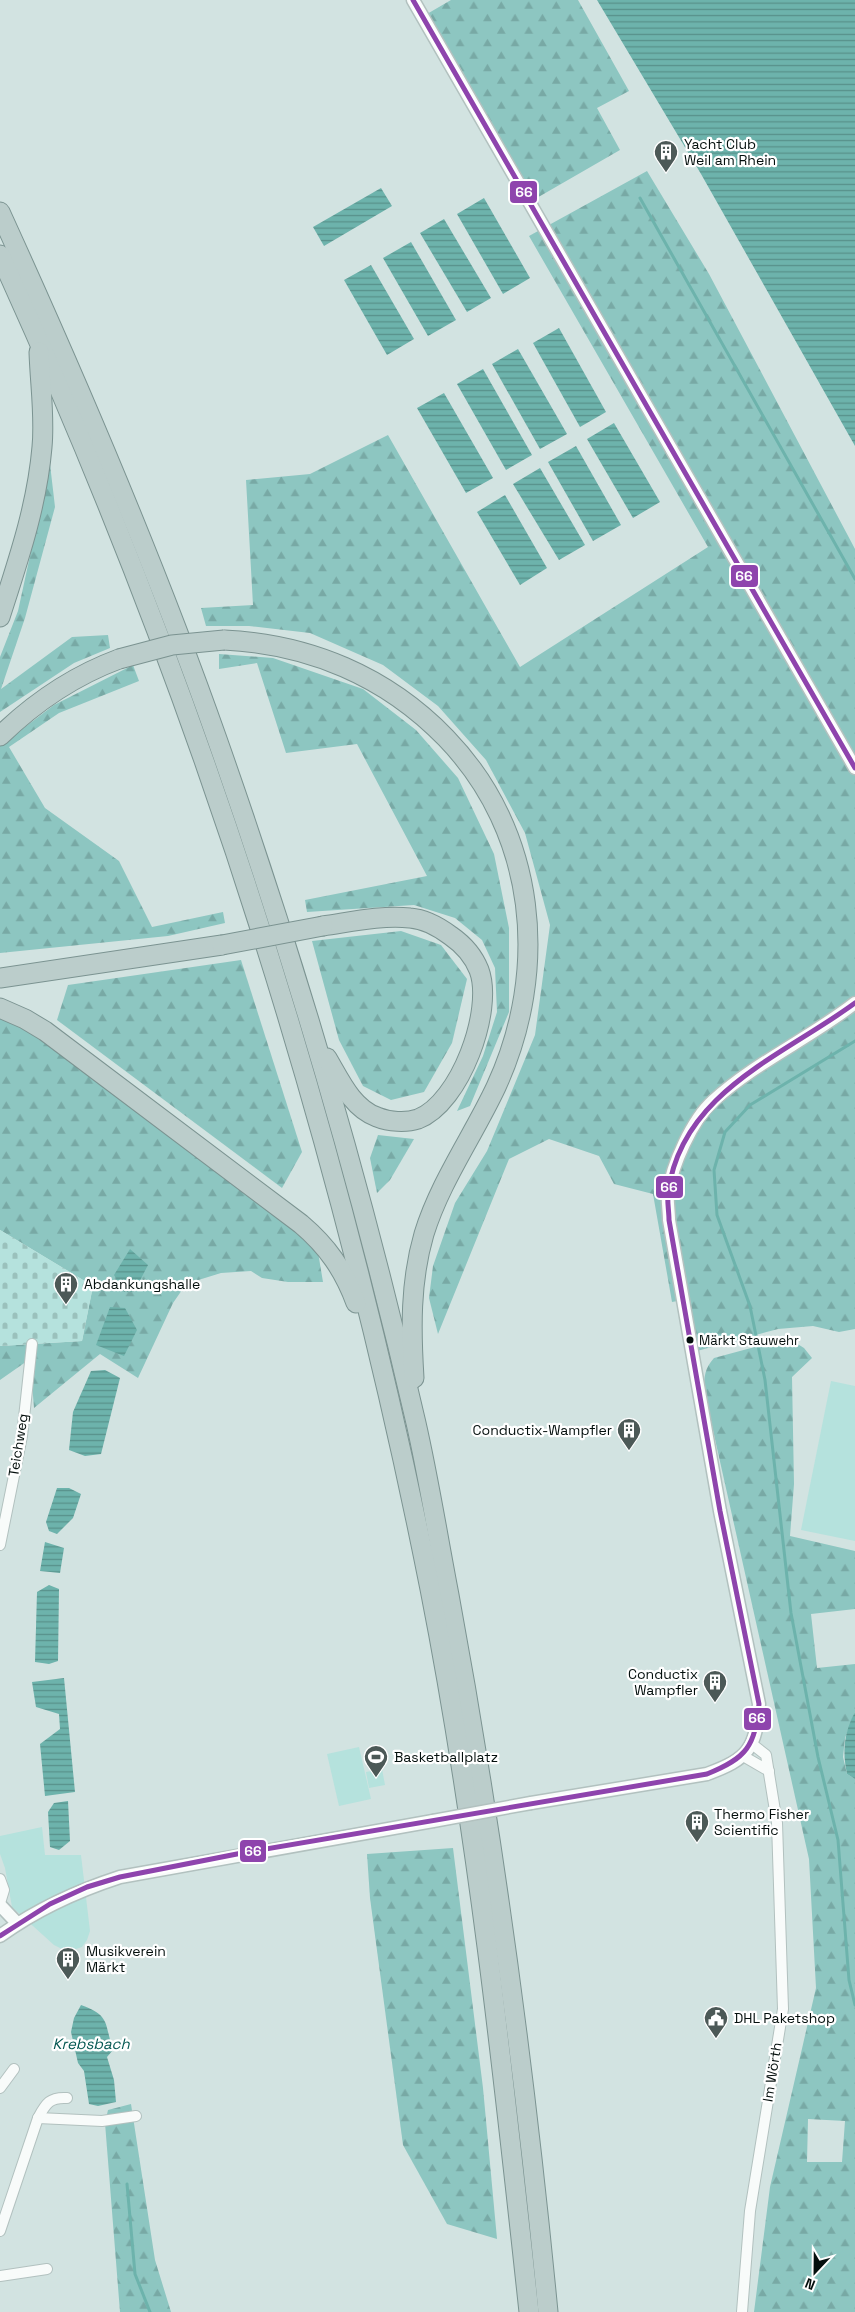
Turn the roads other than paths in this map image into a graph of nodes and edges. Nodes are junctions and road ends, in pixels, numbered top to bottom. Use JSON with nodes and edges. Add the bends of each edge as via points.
{"nodes":[{"id":1,"x":413,"y":0,"type":"edge"},
{"id":2,"x":0,"y":212,"type":"edge"},
{"id":3,"x":0,"y":255,"type":"edge"},
{"id":4,"x":38,"y":338,"type":"junction"},
{"id":5,"x":0,"y":617,"type":"edge"},
{"id":6,"x":0,"y":736,"type":"edge"},
{"id":7,"x":855,"y":768,"type":"edge"},
{"id":8,"x":0,"y":978,"type":"edge"},
{"id":9,"x":855,"y":1003,"type":"edge"},
{"id":10,"x":0,"y":1008,"type":"edge"},
{"id":11,"x":314,"y":1034,"type":"junction"},
{"id":12,"x":32,"y":1344,"type":"dead end"},
{"id":13,"x":378,"y":1356,"type":"junction"},
{"id":14,"x":417,"y":1426,"type":"junction"},
{"id":15,"x":0,"y":1545,"type":"edge"},
{"id":16,"x":752,"y":1744,"type":"junction"},
{"id":17,"x":743,"y":1756,"type":"junction"},
{"id":18,"x":769,"y":1771,"type":"junction"},
{"id":19,"x":0,"y":1878,"type":"edge"},
{"id":20,"x":0,"y":1904,"type":"edge"},
{"id":21,"x":17,"y":1923,"type":"junction"},
{"id":22,"x":0,"y":1936,"type":"edge"},
{"id":23,"x":14,"y":2069,"type":"dead end"},
{"id":24,"x":0,"y":2088,"type":"edge"},
{"id":25,"x":67,"y":2098,"type":"dead end"},
{"id":26,"x":136,"y":2116,"type":"dead end"},
{"id":27,"x":38,"y":2118,"type":"junction"},
{"id":28,"x":0,"y":2231,"type":"edge"},
{"id":29,"x":47,"y":2268,"type":"dead end"},
{"id":30,"x":0,"y":2276,"type":"edge"},
{"id":31,"x":529,"y":2312,"type":"edge"},
{"id":32,"x":548,"y":2312,"type":"edge"},
{"id":33,"x":742,"y":2312,"type":"edge"}],
"edges":[{"from":1,"to":7,"type":"street"},
{"from":2,"to":11,"type":"highway","via":[[117,477],[173,621],[218,740]]},
{"from":3,"to":4,"type":"highway"},
{"from":4,"to":5,"type":"highway","via":[[43,420],[39,480]]},
{"from":4,"to":13,"type":"highway","via":[[154,624],[235,852],[315,1108]]},
{"from":6,"to":14,"type":"highway","bridge":true,"via":[[21,716],[78,676],[119,659],[172,645],[224,640],[283,647],[315,655],[362,675],[406,702],[432,723],[478,778],[506,831],[517,863],[529,926],[524,1001],[514,1042],[496,1086],[424,1234],[410,1324]]},
{"from":8,"to":11,"type":"highway","bridge":true,"via":[[388,918],[411,918],[443,930],[461,943],[479,972],[482,1009],[471,1049],[448,1093],[435,1108],[419,1118],[397,1122],[376,1117],[358,1105]]},
{"from":9,"to":16,"type":"street","via":[[712,1102],[697,1120],[684,1146],[668,1193],[669,1220],[720,1511],[759,1704],[758,1729]]},
{"from":10,"to":13,"type":"highway","via":[[45,1031],[316,1237],[335,1258]]},
{"from":11,"to":14,"type":"highway","via":[[365,1218]]},
{"from":12,"to":15,"type":"street","name":"Teichweg","via":[[22,1436]]},
{"from":13,"to":31,"type":"highway","via":[[430,1589],[472,1838],[501,2046]]},
{"from":14,"to":32,"type":"highway","via":[[473,1724],[499,1894]]},
{"from":16,"to":17,"type":"street"},
{"from":16,"to":18,"type":"street","name":"Im Wörth","via":[[766,1755]]},
{"from":17,"to":18,"type":"street"},
{"from":17,"to":21,"type":"street","bridge":true,"via":[[731,1765],[707,1774],[120,1876],[75,1893]]},
{"from":18,"to":33,"type":"street","name":"Im Wörth","via":[[777,1823],[783,2008],[750,2211]]},
{"from":19,"to":20,"type":"street","via":[[4,1890]]},
{"from":20,"to":21,"type":"street"},
{"from":21,"to":22,"type":"street"},
{"from":23,"to":24,"type":"street"},
{"from":25,"to":27,"type":"street","via":[[56,2097],[46,2102]]},
{"from":26,"to":27,"type":"street","via":[[102,2121]]},
{"from":27,"to":28,"type":"street"},
{"from":29,"to":30,"type":"street"}]}
